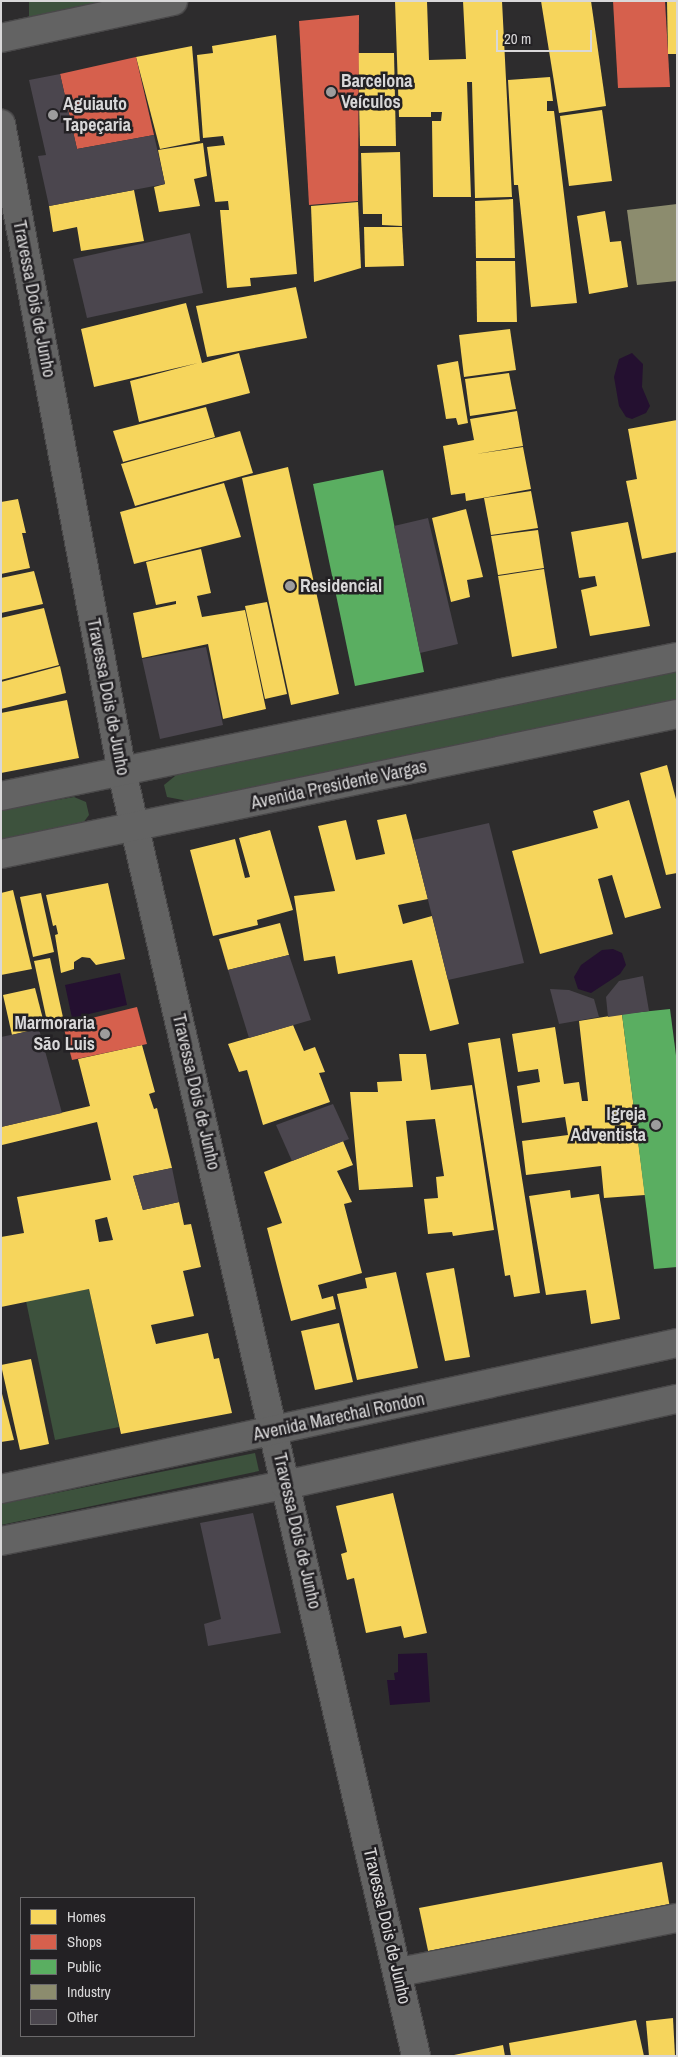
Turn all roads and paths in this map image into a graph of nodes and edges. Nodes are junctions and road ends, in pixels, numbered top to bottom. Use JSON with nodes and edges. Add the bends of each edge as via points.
{"nodes":[{"id":1,"x":173,"y":1,"type":"edge"},
{"id":2,"x":1,"y":38,"type":"edge"},
{"id":3,"x":1,"y":124,"type":"edge"},
{"id":4,"x":677,"y":657,"type":"edge"},
{"id":5,"x":677,"y":714,"type":"edge"},
{"id":6,"x":122,"y":772,"type":"junction"},
{"id":7,"x":1,"y":796,"type":"edge"},
{"id":8,"x":135,"y":827,"type":"junction"},
{"id":9,"x":1,"y":854,"type":"edge"},
{"id":10,"x":677,"y":1344,"type":"edge"},
{"id":11,"x":677,"y":1399,"type":"edge"},
{"id":12,"x":275,"y":1431,"type":"junction"},
{"id":13,"x":286,"y":1485,"type":"junction"},
{"id":14,"x":1,"y":1489,"type":"edge"},
{"id":15,"x":1,"y":1541,"type":"edge"},
{"id":16,"x":677,"y":1918,"type":"edge"},
{"id":17,"x":399,"y":1972,"type":"junction"},
{"id":18,"x":416,"y":2056,"type":"edge"}],
"edges":[{"from":1,"to":2,"type":"street"},
{"from":3,"to":6,"type":"street","name":"Travessa Dois de Junho"},
{"from":4,"to":6,"type":"street"},
{"from":5,"to":8,"type":"street","name":"Avenida Presidente Vargas"},
{"from":6,"to":7,"type":"street"},
{"from":6,"to":8,"type":"street","name":"Travessa Dois de Junho"},
{"from":8,"to":9,"type":"street","name":"Avenida Presidente Vargas"},
{"from":8,"to":12,"type":"street","name":"Travessa Dois de Junho"},
{"from":10,"to":12,"type":"street","name":"Avenida Marechal Rondon"},
{"from":11,"to":13,"type":"street"},
{"from":12,"to":13,"type":"street","name":"Travessa Dois de Junho"},
{"from":12,"to":14,"type":"street","name":"Avenida Marechal Rondon"},
{"from":13,"to":15,"type":"street"},
{"from":13,"to":17,"type":"street","name":"Travessa Dois de Junho"},
{"from":16,"to":17,"type":"street"},
{"from":17,"to":18,"type":"street","name":"Travessa Dois de Junho"}]}
